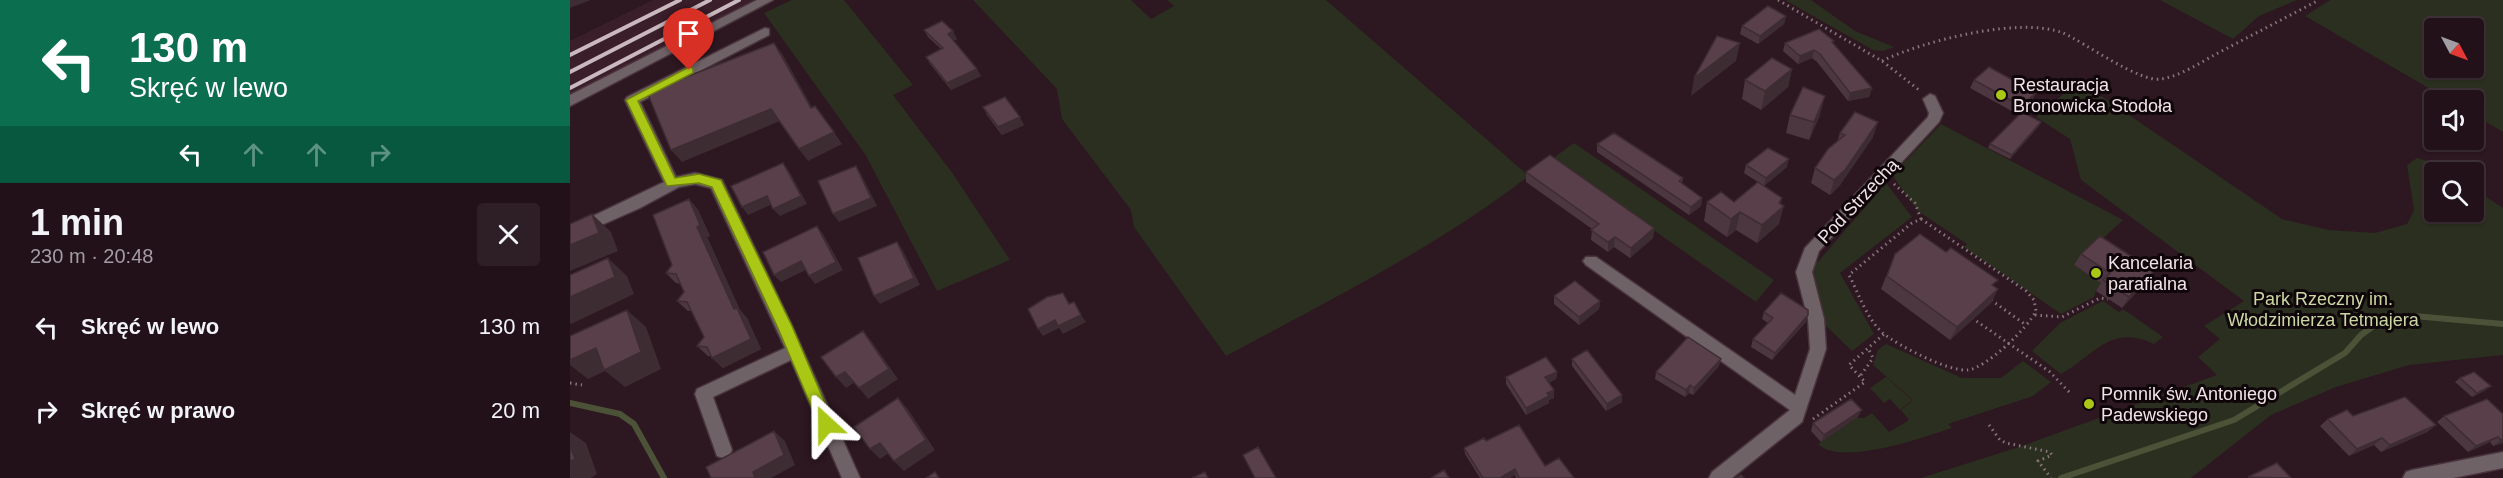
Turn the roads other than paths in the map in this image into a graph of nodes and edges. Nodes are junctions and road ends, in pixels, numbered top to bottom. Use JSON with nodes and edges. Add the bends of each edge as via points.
{"nodes":[{"id":1,"x":767,"y":0,"type":"edge"},
{"id":2,"x":765,"y":32,"type":"dead end"},
{"id":3,"x":1930,"y":99,"type":"road end"},
{"id":4,"x":570,"y":101,"type":"edge"},
{"id":5,"x":672,"y":183,"type":"junction"},
{"id":6,"x":570,"y":233,"type":"edge"},
{"id":7,"x":1591,"y":261,"type":"dead end"},
{"id":8,"x":794,"y":351,"type":"junction"},
{"id":9,"x":1805,"y":414,"type":"junction"},
{"id":10,"x":723,"y":450,"type":"dead end"},
{"id":11,"x":2495,"y":461,"type":"edge"},
{"id":12,"x":2503,"y":474,"type":"edge"},
{"id":13,"x":851,"y":478,"type":"edge"},
{"id":14,"x":1718,"y":478,"type":"edge"},
{"id":15,"x":2412,"y":478,"type":"edge"}],
"edges":[{"from":1,"to":4,"type":"street"},
{"from":2,"to":5,"type":"street","via":[[632,100]]},
{"from":3,"to":9,"type":"street","name":"Pod Strzechą","via":[[1936,113],[1934,119],[1813,248],[1804,272],[1816,319],[1818,349]]},
{"from":5,"to":6,"type":"street"},
{"from":5,"to":8,"type":"street","via":[[699,178],[717,184]]},
{"from":7,"to":9,"type":"street"},
{"from":8,"to":10,"type":"street","via":[[703,394]]},
{"from":8,"to":13,"type":"street"},
{"from":9,"to":14,"type":"street","name":"Pod Strzechą"},
{"from":11,"to":12,"type":"street"},
{"from":11,"to":15,"type":"street"}]}
